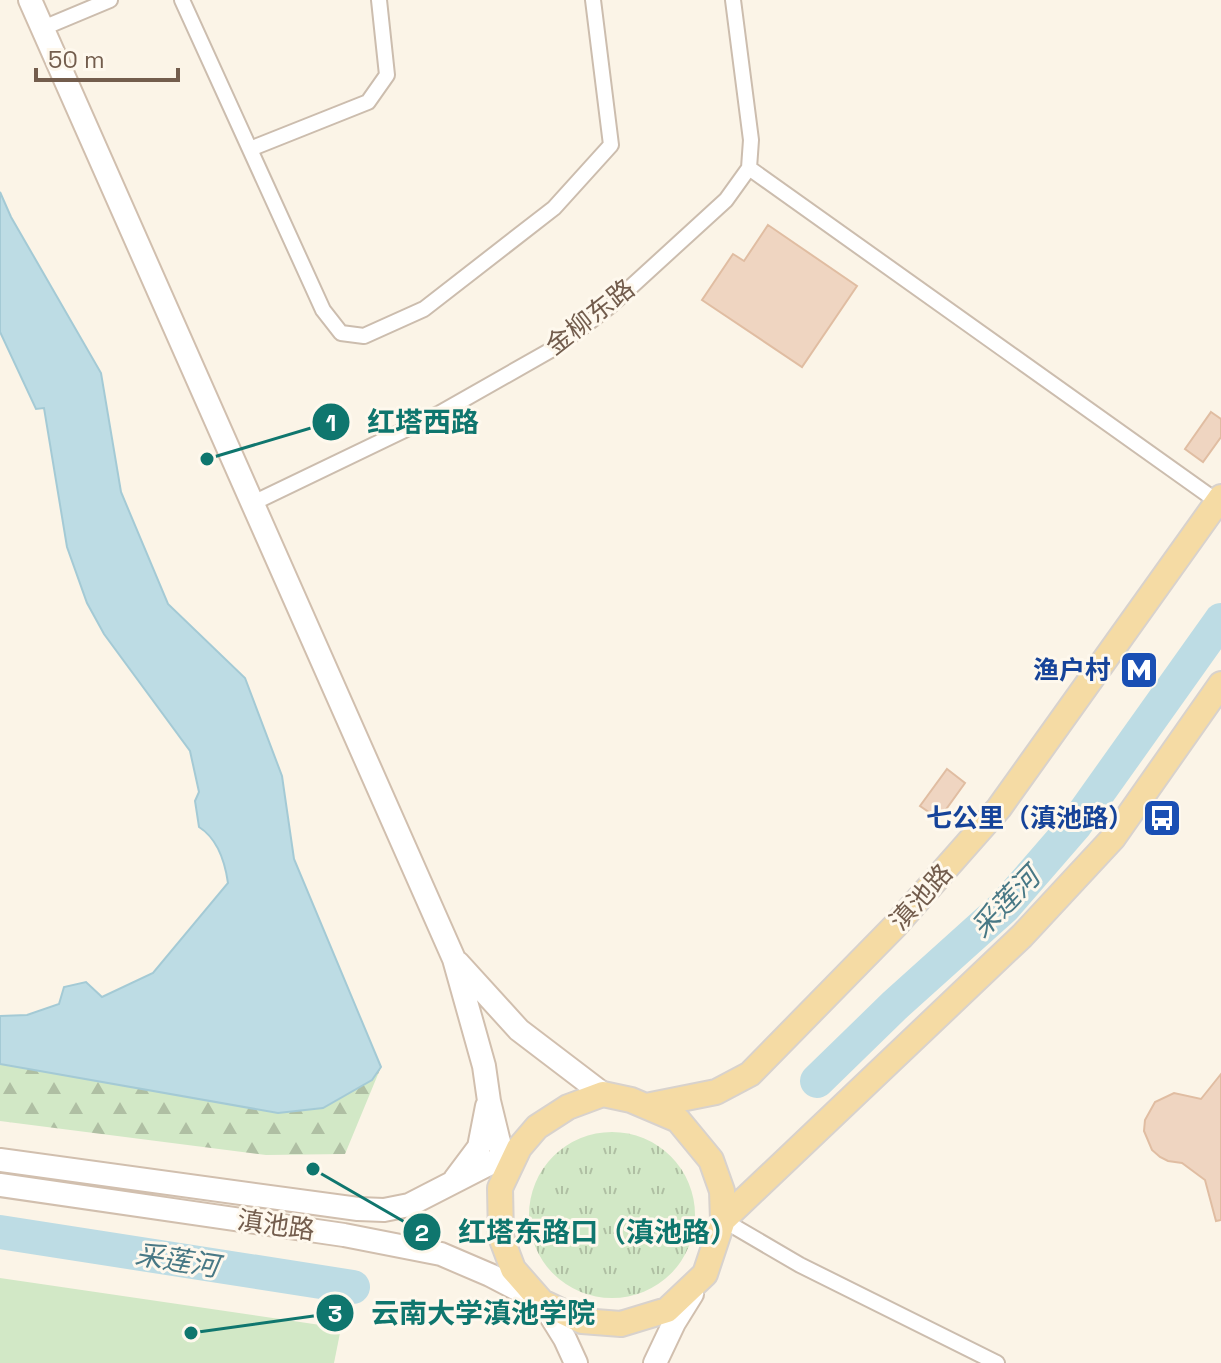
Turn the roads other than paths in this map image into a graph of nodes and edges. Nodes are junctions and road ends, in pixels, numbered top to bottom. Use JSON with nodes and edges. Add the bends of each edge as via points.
{"nodes":[{"id":1,"x":30,"y":0,"type":"edge"},
{"id":2,"x":110,"y":0,"type":"edge"},
{"id":3,"x":182,"y":0,"type":"edge"},
{"id":4,"x":379,"y":0,"type":"edge"},
{"id":5,"x":593,"y":0,"type":"edge"},
{"id":6,"x":733,"y":0,"type":"edge"},
{"id":7,"x":43,"y":28,"type":"junction"},
{"id":8,"x":250,"y":149,"type":"junction"},
{"id":9,"x":749,"y":168,"type":"junction"},
{"id":10,"x":1219,"y":499,"type":"edge"},
{"id":11,"x":251,"y":504,"type":"junction"},
{"id":12,"x":1221,"y":684,"type":"edge"},
{"id":13,"x":454,"y":959,"type":"junction"},
{"id":14,"x":603,"y":1094,"type":"junction"},
{"id":15,"x":489,"y":1101,"type":"junction"},
{"id":16,"x":646,"y":1106,"type":"junction"},
{"id":17,"x":509,"y":1159,"type":"junction"},
{"id":18,"x":0,"y":1160,"type":"edge"},
{"id":19,"x":452,"y":1183,"type":"junction"},
{"id":20,"x":0,"y":1185,"type":"edge"},
{"id":21,"x":723,"y":1220,"type":"junction"},
{"id":22,"x":705,"y":1274,"type":"junction"},
{"id":23,"x":542,"y":1302,"type":"junction"},
{"id":24,"x":576,"y":1363,"type":"edge"},
{"id":25,"x":655,"y":1363,"type":"edge"},
{"id":26,"x":997,"y":1363,"type":"edge"}],
"edges":[{"from":1,"to":7,"type":"street"},
{"from":2,"to":7,"type":"street"},
{"from":3,"to":8,"type":"street"},
{"from":4,"to":8,"type":"street","via":[[387,75],[368,102]]},
{"from":5,"to":8,"type":"street","via":[[611,145],[554,208],[424,309],[364,336],[341,333],[323,310]]},
{"from":6,"to":9,"type":"street","via":[[751,140]]},
{"from":7,"to":11,"type":"street"},
{"from":9,"to":10,"type":"street"},
{"from":9,"to":11,"type":"street","name":"金柳东路","via":[[726,200],[558,346],[440,413]]},
{"from":10,"to":16,"type":"main road","name":"滇池路","via":[[999,808],[895,926],[750,1074],[716,1092]]},
{"from":11,"to":13,"type":"street"},
{"from":12,"to":21,"type":"main road","via":[[1113,838],[1022,936]]},
{"from":13,"to":14,"type":"street","via":[[519,1030]]},
{"from":13,"to":15,"type":"street"},
{"from":14,"to":16,"type":"main road"},
{"from":14,"to":17,"type":"main road","via":[[568,1107],[537,1127]]},
{"from":15,"to":17,"type":"street"},
{"from":15,"to":19,"type":"street","via":[[479,1147]]},
{"from":16,"to":21,"type":"main road","via":[[678,1120],[711,1160],[722,1191]]},
{"from":17,"to":19,"type":"street","name":"滇池路"},
{"from":17,"to":23,"type":"main road","via":[[500,1188],[501,1237],[513,1269]]},
{"from":18,"to":19,"type":"street","name":"滇池路","via":[[358,1209],[409,1205]]},
{"from":20,"to":23,"type":"street","name":"滇池路","via":[[441,1254]]},
{"from":21,"to":22,"type":"main road"},
{"from":21,"to":26,"type":"street","via":[[800,1265]]},
{"from":22,"to":23,"type":"main road","via":[[667,1310],[621,1324],[582,1321]]},
{"from":22,"to":25,"type":"street"},
{"from":23,"to":24,"type":"street"}]}
